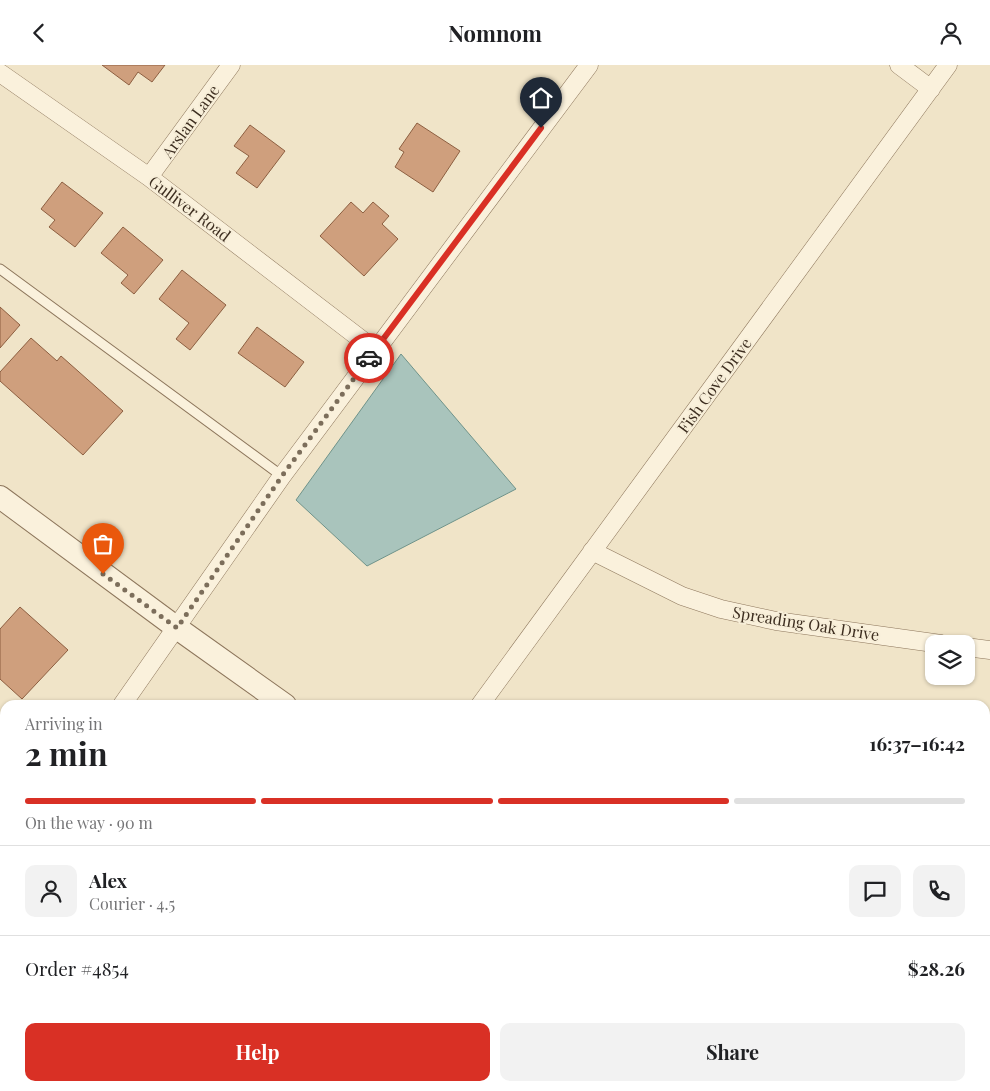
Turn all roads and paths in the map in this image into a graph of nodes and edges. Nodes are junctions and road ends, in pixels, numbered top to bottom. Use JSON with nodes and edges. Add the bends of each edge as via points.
{"nodes":[{"id":1,"x":231,"y":65,"type":"edge"},
{"id":2,"x":589,"y":65,"type":"edge"},
{"id":3,"x":899,"y":65,"type":"edge"},
{"id":4,"x":948,"y":65,"type":"edge"},
{"id":5,"x":0,"y":73,"type":"edge"},
{"id":6,"x":930,"y":89,"type":"junction"},
{"id":7,"x":148,"y":177,"type":"junction"},
{"id":8,"x":0,"y":269,"type":"edge"},
{"id":9,"x":375,"y":350,"type":"junction"},
{"id":10,"x":282,"y":476,"type":"junction"},
{"id":11,"x":0,"y":497,"type":"edge"},
{"id":12,"x":592,"y":551,"type":"junction"},
{"id":13,"x":177,"y":628,"type":"junction"},
{"id":14,"x":925,"y":642,"type":"edge"},
{"id":15,"x":975,"y":648,"type":"edge"},
{"id":16,"x":990,"y":650,"type":"edge"},
{"id":17,"x":126,"y":700,"type":"edge"},
{"id":18,"x":278,"y":700,"type":"edge"},
{"id":19,"x":484,"y":700,"type":"edge"}],
"edges":[{"from":1,"to":7,"type":"street","name":"Arslan Lane"},
{"from":2,"to":9,"type":"street"},
{"from":3,"to":6,"type":"street"},
{"from":4,"to":6,"type":"street","name":"Fish Cove Drive"},
{"from":5,"to":7,"type":"street","name":"Gulliver Road"},
{"from":6,"to":12,"type":"street","name":"Fish Cove Drive"},
{"from":7,"to":9,"type":"street","name":"Gulliver Road"},
{"from":8,"to":10,"type":"lane"},
{"from":9,"to":10,"type":"street"},
{"from":10,"to":13,"type":"street"},
{"from":11,"to":13,"type":"street"},
{"from":12,"to":14,"type":"street","name":"Spreading Oak Drive","via":[[682,596],[721,609],[776,621]]},
{"from":12,"to":19,"type":"street","name":"Fish Cove Drive"},
{"from":13,"to":17,"type":"street"},
{"from":13,"to":18,"type":"street"},
{"from":15,"to":16,"type":"street"}]}
